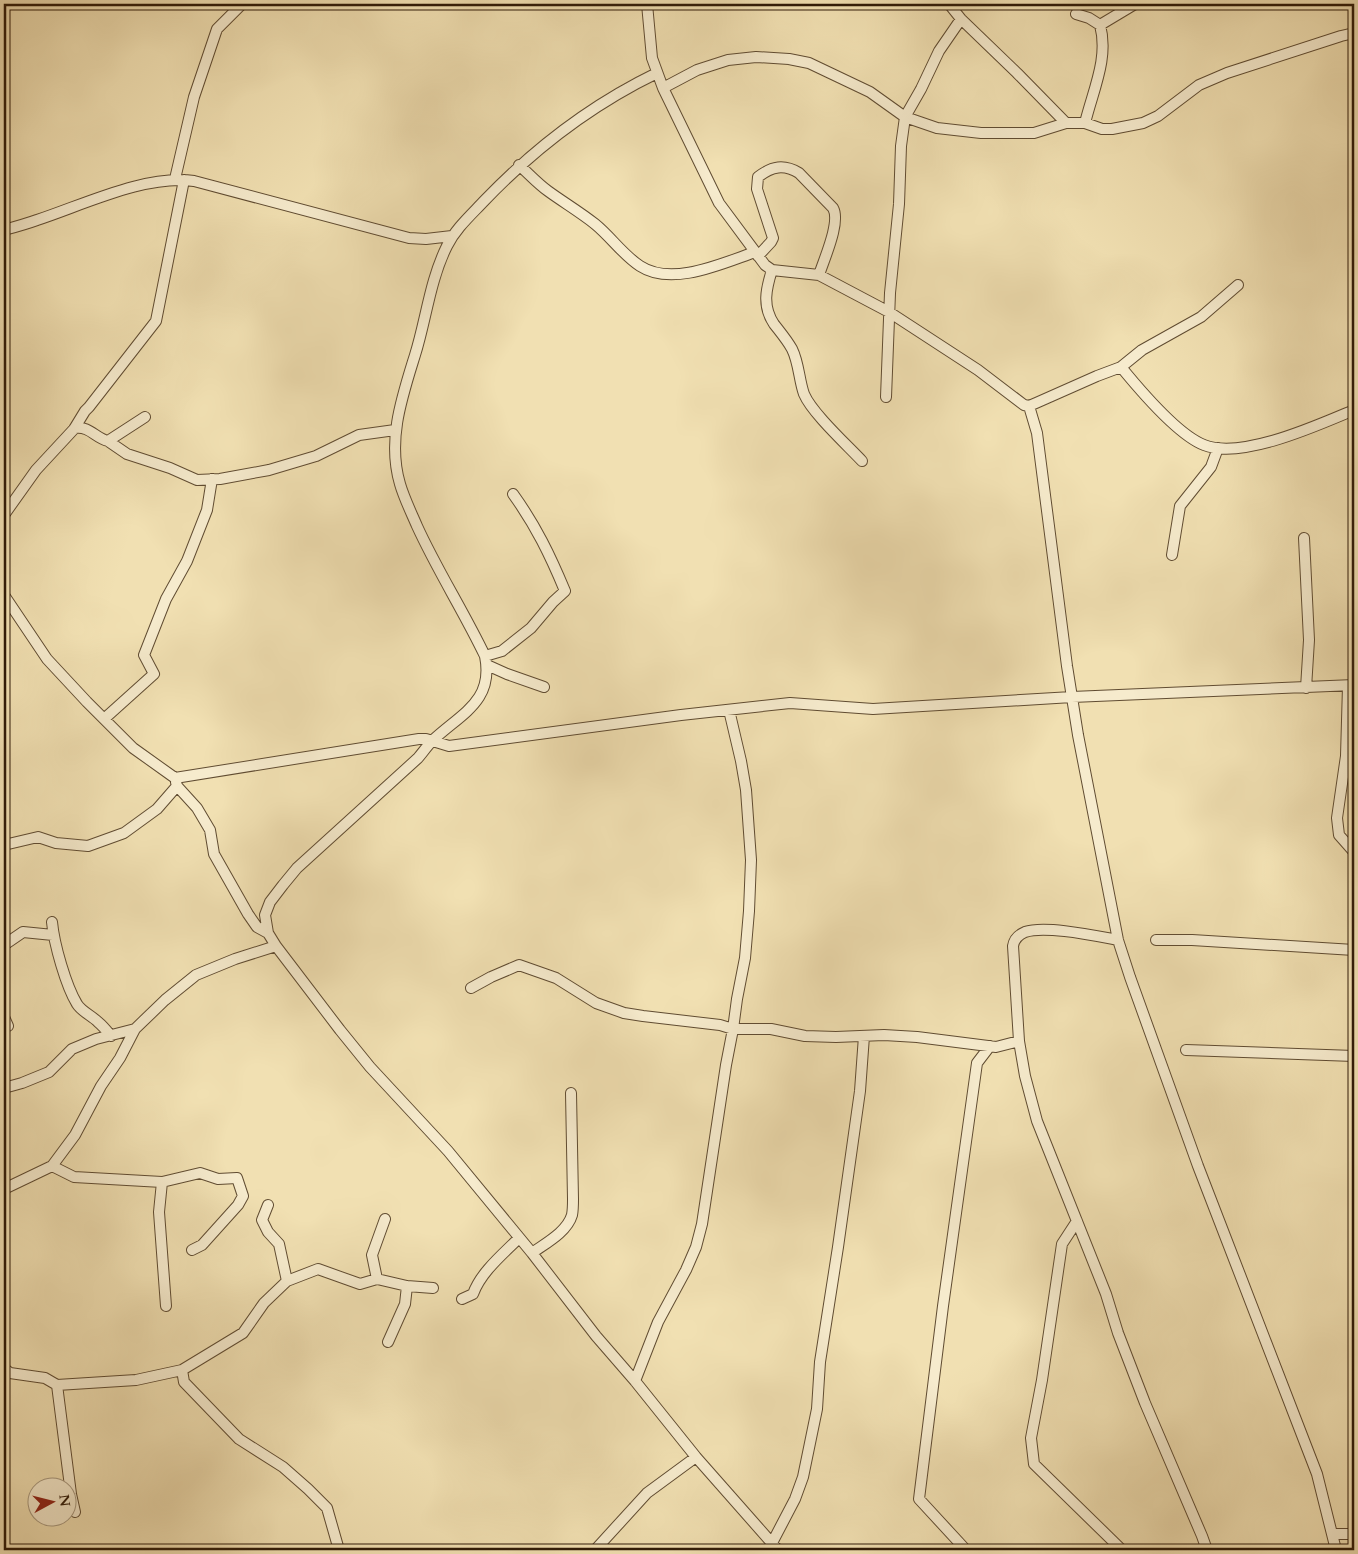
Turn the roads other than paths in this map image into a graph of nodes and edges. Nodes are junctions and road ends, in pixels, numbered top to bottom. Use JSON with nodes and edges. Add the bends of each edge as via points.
{"nodes":[{"id":1,"x":242,"y":4,"type":"edge"},
{"id":2,"x":647,"y":4,"type":"edge"},
{"id":3,"x":949,"y":4,"type":"edge"},
{"id":4,"x":1135,"y":4,"type":"edge"},
{"id":5,"x":1076,"y":14,"type":"dead end"},
{"id":6,"x":961,"y":19,"type":"junction"},
{"id":7,"x":1100,"y":25,"type":"junction"},
{"id":8,"x":1354,"y":33,"type":"edge"},
{"id":9,"x":657,"y":73,"type":"junction"},
{"id":10,"x":663,"y":88,"type":"junction"},
{"id":11,"x":906,"y":117,"type":"junction"},
{"id":12,"x":1066,"y":123,"type":"junction"},
{"id":13,"x":1085,"y":123,"type":"junction"},
{"id":14,"x":519,"y":165,"type":"junction"},
{"id":15,"x":180,"y":179,"type":"junction"},
{"id":16,"x":4,"y":230,"type":"edge"},
{"id":17,"x":452,"y":236,"type":"junction"},
{"id":18,"x":756,"y":254,"type":"junction"},
{"id":19,"x":772,"y":270,"type":"junction"},
{"id":20,"x":819,"y":275,"type":"junction"},
{"id":21,"x":1238,"y":285,"type":"dead end"},
{"id":22,"x":889,"y":312,"type":"junction"},
{"id":23,"x":1121,"y":367,"type":"junction"},
{"id":24,"x":886,"y":397,"type":"dead end"},
{"id":25,"x":1029,"y":406,"type":"junction"},
{"id":26,"x":1354,"y":410,"type":"edge"},
{"id":27,"x":145,"y":417,"type":"dead end"},
{"id":28,"x":75,"y":428,"type":"junction"},
{"id":29,"x":395,"y":430,"type":"junction"},
{"id":30,"x":108,"y":441,"type":"junction"},
{"id":31,"x":1218,"y":448,"type":"junction"},
{"id":32,"x":862,"y":461,"type":"dead end"},
{"id":33,"x":212,"y":479,"type":"junction"},
{"id":34,"x":514,"y":494,"type":"dead end"},
{"id":35,"x":4,"y":515,"type":"edge"},
{"id":36,"x":1304,"y":538,"type":"dead end"},
{"id":37,"x":1172,"y":555,"type":"dead end"},
{"id":38,"x":4,"y":595,"type":"edge"},
{"id":39,"x":486,"y":660,"type":"junction"},
{"id":40,"x":1351,"y":686,"type":"edge"},
{"id":41,"x":544,"y":687,"type":"dead end"},
{"id":42,"x":1306,"y":688,"type":"junction"},
{"id":43,"x":1072,"y":697,"type":"junction"},
{"id":44,"x":728,"y":710,"type":"junction"},
{"id":45,"x":104,"y":719,"type":"junction"},
{"id":46,"x":432,"y":741,"type":"junction"},
{"id":47,"x":408,"y":742,"type":"junction"},
{"id":48,"x":418,"y":758,"type":"junction"},
{"id":49,"x":176,"y":782,"type":"junction"},
{"id":50,"x":4,"y":845,"type":"edge"},
{"id":51,"x":1354,"y":852,"type":"edge"},
{"id":52,"x":52,"y":922,"type":"dead end"},
{"id":53,"x":268,"y":933,"type":"junction"},
{"id":54,"x":53,"y":935,"type":"junction"},
{"id":55,"x":1118,"y":940,"type":"junction"},
{"id":56,"x":1156,"y":940,"type":"dead end"},
{"id":57,"x":4,"y":945,"type":"edge"},
{"id":58,"x":276,"y":946,"type":"junction"},
{"id":59,"x":1354,"y":950,"type":"edge"},
{"id":60,"x":470,"y":988,"type":"dead end"},
{"id":61,"x":4,"y":1017,"type":"edge"},
{"id":62,"x":4,"y":1028,"type":"edge"},
{"id":63,"x":135,"y":1029,"type":"junction"},
{"id":64,"x":733,"y":1029,"type":"junction"},
{"id":65,"x":111,"y":1036,"type":"junction"},
{"id":66,"x":864,"y":1036,"type":"junction"},
{"id":67,"x":1019,"y":1041,"type":"junction"},
{"id":68,"x":990,"y":1046,"type":"junction"},
{"id":69,"x":1186,"y":1050,"type":"dead end"},
{"id":70,"x":1354,"y":1056,"type":"edge"},
{"id":71,"x":4,"y":1088,"type":"edge"},
{"id":72,"x":571,"y":1092,"type":"dead end"},
{"id":73,"x":52,"y":1166,"type":"junction"},
{"id":74,"x":162,"y":1182,"type":"junction"},
{"id":75,"x":4,"y":1189,"type":"edge"},
{"id":76,"x":268,"y":1206,"type":"dead end"},
{"id":77,"x":385,"y":1219,"type":"dead end"},
{"id":78,"x":1076,"y":1221,"type":"junction"},
{"id":79,"x":519,"y":1238,"type":"junction"},
{"id":80,"x":192,"y":1250,"type":"dead end"},
{"id":81,"x":532,"y":1253,"type":"junction"},
{"id":82,"x":377,"y":1279,"type":"junction"},
{"id":83,"x":287,"y":1281,"type":"junction"},
{"id":84,"x":407,"y":1286,"type":"junction"},
{"id":85,"x":433,"y":1288,"type":"dead end"},
{"id":86,"x":462,"y":1298,"type":"dead end"},
{"id":87,"x":166,"y":1306,"type":"dead end"},
{"id":88,"x":388,"y":1342,"type":"dead end"},
{"id":89,"x":4,"y":1368,"type":"edge"},
{"id":90,"x":182,"y":1370,"type":"junction"},
{"id":91,"x":635,"y":1381,"type":"junction"},
{"id":92,"x":57,"y":1385,"type":"junction"},
{"id":93,"x":696,"y":1457,"type":"junction"},
{"id":94,"x":69,"y":1476,"type":"edge"},
{"id":95,"x":1332,"y":1534,"type":"junction"},
{"id":96,"x":1354,"y":1534,"type":"edge"},
{"id":97,"x":775,"y":1547,"type":"edge"},
{"id":98,"x":339,"y":1550,"type":"edge"},
{"id":99,"x":463,"y":1550,"type":"edge"},
{"id":100,"x":483,"y":1550,"type":"edge"},
{"id":101,"x":595,"y":1550,"type":"edge"},
{"id":102,"x":966,"y":1550,"type":"edge"},
{"id":103,"x":1122,"y":1550,"type":"edge"},
{"id":104,"x":1207,"y":1550,"type":"edge"},
{"id":105,"x":1336,"y":1550,"type":"edge"}],
"edges":[{"from":1,"to":15,"type":"street","via":[[217,29],[194,97]]},
{"from":2,"to":9,"type":"street","via":[[652,58]]},
{"from":3,"to":6,"type":"street"},
{"from":4,"to":7,"type":"street"},
{"from":5,"to":7,"type":"street"},
{"from":6,"to":11,"type":"street","via":[[938,51]]},
{"from":6,"to":12,"type":"street"},
{"from":7,"to":13,"type":"street","via":[[1104,38],[1103,60]]},
{"from":8,"to":13,"type":"street","via":[[1227,73],[1200,85],[1143,124],[1112,129]]},
{"from":9,"to":10,"type":"street"},
{"from":9,"to":14,"type":"street","via":[[625,88]]},
{"from":10,"to":11,"type":"street","via":[[697,70],[728,60],[756,57],[789,59],[809,63],[870,92]]},
{"from":10,"to":18,"type":"street","via":[[719,203]]},
{"from":11,"to":12,"type":"street","via":[[937,128],[981,132],[1034,133]]},
{"from":11,"to":22,"type":"street"},
{"from":12,"to":13,"type":"street"},
{"from":14,"to":17,"type":"street"},
{"from":14,"to":18,"type":"street","via":[[651,272],[695,273]]},
{"from":15,"to":16,"type":"street","via":[[121,191]]},
{"from":15,"to":17,"type":"street","via":[[409,238]]},
{"from":15,"to":28,"type":"street","via":[[156,321]]},
{"from":17,"to":29,"type":"street","via":[[436,274]]},
{"from":18,"to":19,"type":"street"},
{"from":18,"to":20,"type":"street","via":[[773,238],[757,189],[758,177],[784,166],[806,180],[836,212]]},
{"from":19,"to":20,"type":"street"},
{"from":19,"to":32,"type":"street","via":[[766,289],[767,311],[793,351],[805,395]]},
{"from":20,"to":22,"type":"street"},
{"from":21,"to":23,"type":"street","via":[[1201,317],[1142,350]]},
{"from":22,"to":24,"type":"street"},
{"from":22,"to":25,"type":"street","via":[[978,370],[1017,401]]},
{"from":23,"to":25,"type":"street"},
{"from":23,"to":31,"type":"street","via":[[1167,418],[1194,440]]},
{"from":25,"to":43,"type":"street","via":[[1037,433]]},
{"from":26,"to":31,"type":"street","via":[[1279,438],[1242,448]]},
{"from":27,"to":30,"type":"street"},
{"from":28,"to":30,"type":"street","via":[[85,428]]},
{"from":28,"to":35,"type":"street","via":[[36,470]]},
{"from":29,"to":33,"type":"street","via":[[359,435],[316,456],[269,470]]},
{"from":29,"to":39,"type":"street","via":[[395,461],[408,506]]},
{"from":30,"to":33,"type":"street","via":[[128,454],[196,480]]},
{"from":31,"to":37,"type":"street","via":[[1212,467],[1180,506]]},
{"from":33,"to":45,"type":"street","via":[[207,510],[144,655],[154,674]]},
{"from":34,"to":39,"type":"street","via":[[549,551],[566,592],[531,628]]},
{"from":36,"to":42,"type":"street","via":[[1309,640]]},
{"from":38,"to":45,"type":"street","via":[[47,658]]},
{"from":39,"to":41,"type":"street","via":[[507,674]]},
{"from":39,"to":46,"type":"street","via":[[488,674],[482,694],[473,706]]},
{"from":40,"to":42,"type":"street"},
{"from":40,"to":51,"type":"street","via":[[1337,818],[1339,835]]},
{"from":42,"to":43,"type":"street"},
{"from":43,"to":44,"type":"street","via":[[873,709],[790,703]]},
{"from":43,"to":55,"type":"street"},
{"from":44,"to":46,"type":"street","via":[[449,746]]},
{"from":44,"to":64,"type":"street","via":[[746,790],[751,860],[746,958]]},
{"from":45,"to":49,"type":"street","via":[[133,748]]},
{"from":46,"to":47,"type":"street"},
{"from":46,"to":48,"type":"street"},
{"from":47,"to":48,"type":"street"},
{"from":47,"to":49,"type":"street"},
{"from":48,"to":53,"type":"street","via":[[297,868],[270,902],[265,915]]},
{"from":49,"to":50,"type":"street","via":[[157,809],[124,832],[88,846],[56,843],[38,837]]},
{"from":49,"to":53,"type":"street","via":[[210,830],[214,854],[248,914],[257,927]]},
{"from":52,"to":54,"type":"street"},
{"from":53,"to":58,"type":"street"},
{"from":54,"to":57,"type":"street","via":[[23,932]]},
{"from":54,"to":65,"type":"street","via":[[78,1006]]},
{"from":55,"to":67,"type":"street","via":[[1040,931],[1026,932],[1014,940]]},
{"from":55,"to":95,"type":"street","via":[[1198,1166],[1316,1474]]},
{"from":56,"to":59,"type":"street"},
{"from":58,"to":63,"type":"street","via":[[196,975]]},
{"from":58,"to":79,"type":"street","via":[[370,1067],[448,1152]]},
{"from":60,"to":64,"type":"street","via":[[518,965],[549,976],[596,1003],[624,1013]]},
{"from":61,"to":62,"type":"street","via":[[8,1026]]},
{"from":63,"to":65,"type":"street"},
{"from":63,"to":73,"type":"street","via":[[75,1135]]},
{"from":64,"to":66,"type":"street","via":[[771,1029],[805,1036]]},
{"from":64,"to":91,"type":"street","via":[[696,1247],[658,1322]]},
{"from":65,"to":71,"type":"street","via":[[72,1049],[49,1072]]},
{"from":66,"to":68,"type":"street","via":[[917,1037]]},
{"from":66,"to":97,"type":"street","via":[[860,1091],[820,1362],[817,1409],[803,1477]]},
{"from":67,"to":68,"type":"street"},
{"from":67,"to":78,"type":"street","via":[[1037,1121]]},
{"from":68,"to":102,"type":"street","via":[[977,1063],[919,1499]]},
{"from":69,"to":70,"type":"street"},
{"from":72,"to":81,"type":"street","via":[[572,1215],[566,1226]]},
{"from":73,"to":74,"type":"street","via":[[74,1177]]},
{"from":73,"to":75,"type":"street"},
{"from":74,"to":80,"type":"street","via":[[200,1173],[218,1179],[237,1178],[243,1196],[238,1205],[202,1245]]},
{"from":74,"to":87,"type":"street","via":[[159,1212]]},
{"from":76,"to":83,"type":"street","via":[[262,1220],[280,1244]]},
{"from":77,"to":82,"type":"street","via":[[372,1255]]},
{"from":78,"to":103,"type":"street","via":[[1062,1244],[1031,1438],[1034,1464]]},
{"from":78,"to":104,"type":"street","via":[[1106,1294],[1144,1403]]},
{"from":79,"to":81,"type":"street"},
{"from":79,"to":86,"type":"street","via":[[476,1285],[473,1294]]},
{"from":81,"to":91,"type":"street"},
{"from":82,"to":83,"type":"street","via":[[360,1284],[318,1269]]},
{"from":82,"to":84,"type":"street"},
{"from":83,"to":90,"type":"street","via":[[264,1303],[242,1333]]},
{"from":84,"to":85,"type":"street"},
{"from":84,"to":88,"type":"street","via":[[405,1304]]},
{"from":89,"to":92,"type":"street","via":[[10,1373],[45,1378]]},
{"from":90,"to":92,"type":"street","via":[[136,1380]]},
{"from":90,"to":98,"type":"street","via":[[184,1382],[238,1439],[283,1467],[327,1508]]},
{"from":91,"to":93,"type":"street"},
{"from":92,"to":94,"type":"street"},
{"from":93,"to":97,"type":"street"},
{"from":93,"to":101,"type":"street","via":[[647,1493]]},
{"from":95,"to":96,"type":"street"},
{"from":95,"to":105,"type":"street"},
{"from":99,"to":100,"type":"street"}]}
